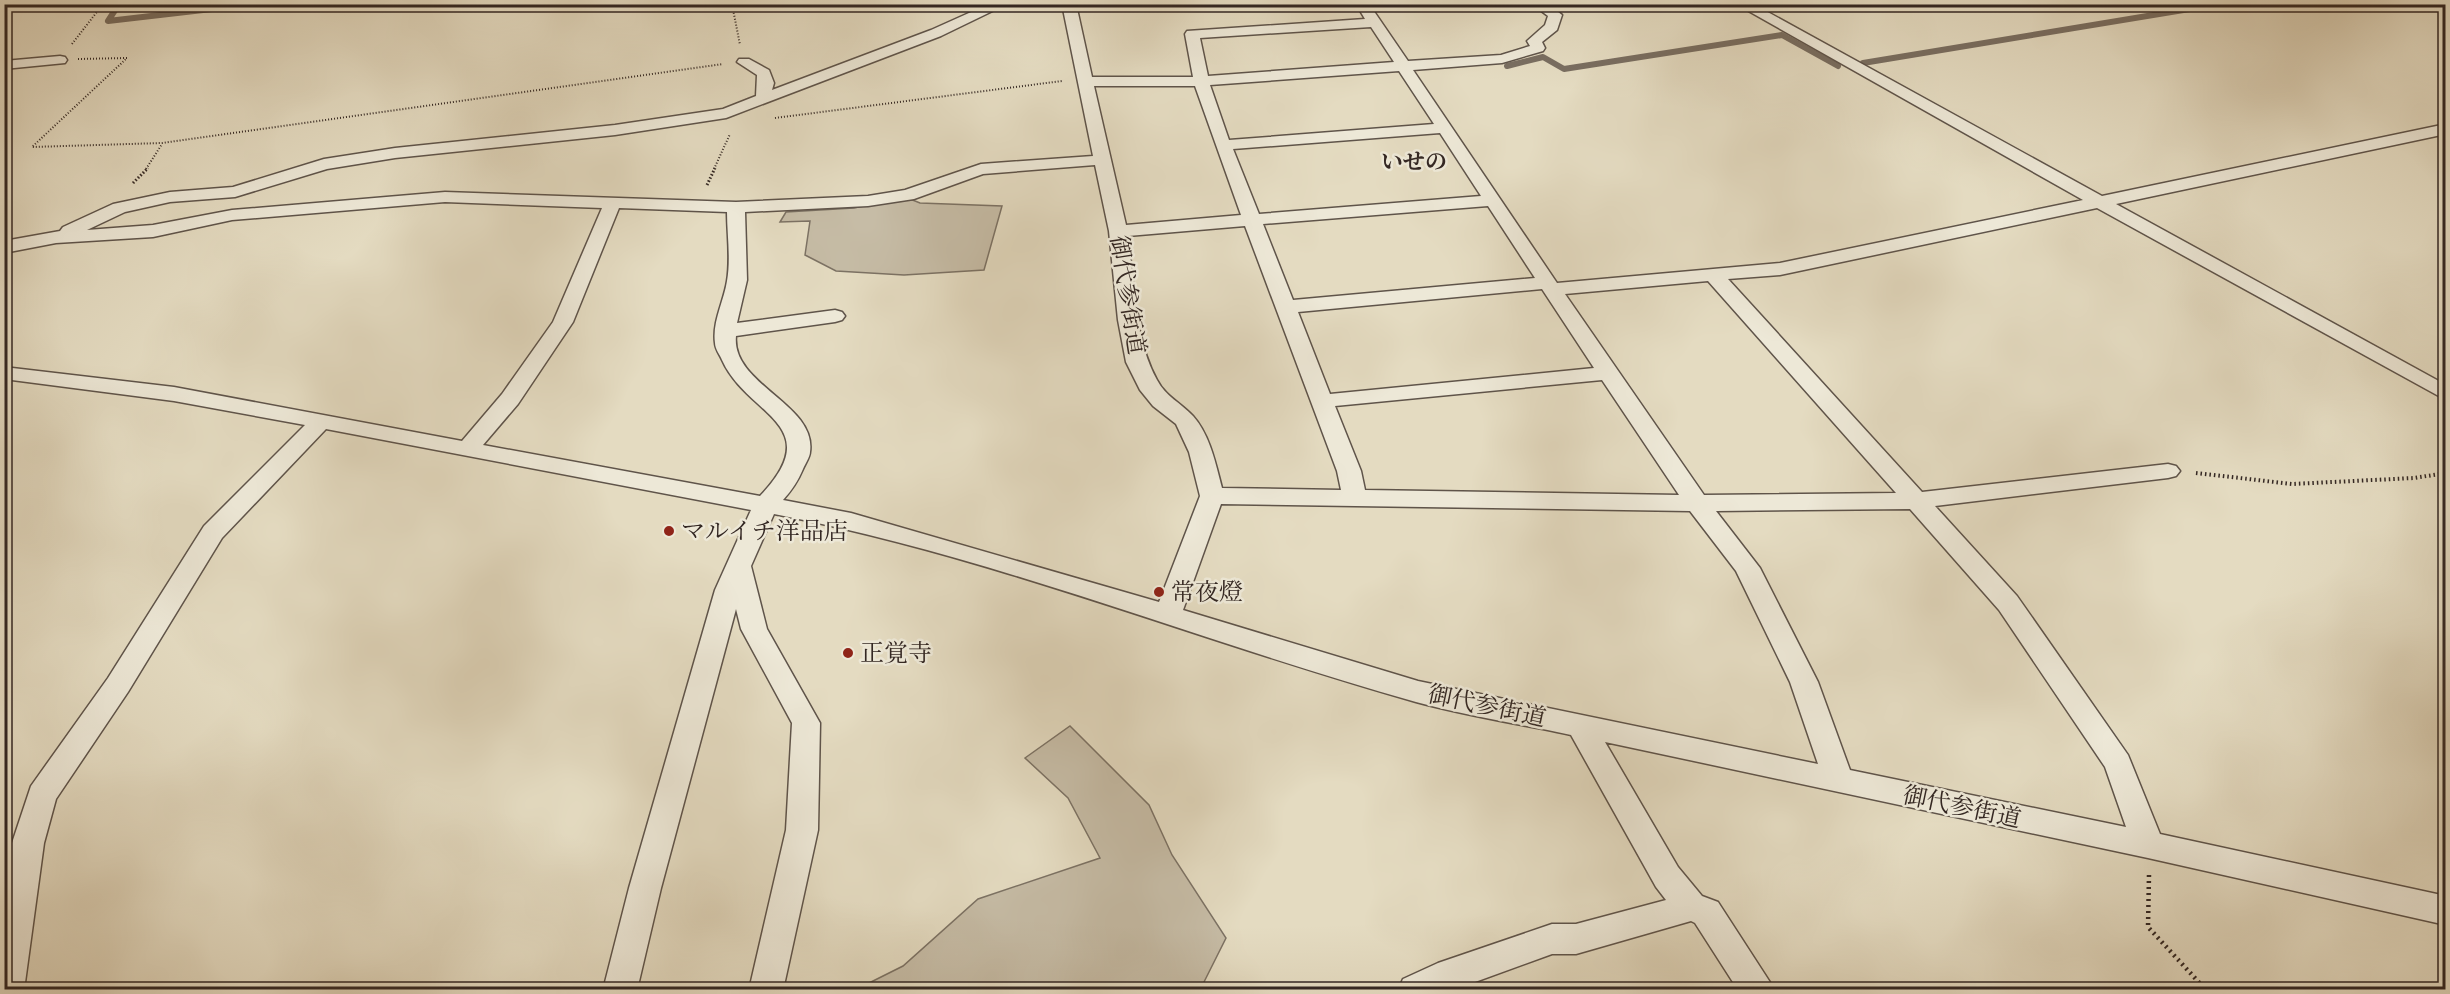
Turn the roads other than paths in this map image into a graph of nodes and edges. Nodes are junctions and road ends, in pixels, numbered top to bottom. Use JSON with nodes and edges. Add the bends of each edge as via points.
{"nodes":[{"id":1,"x":1001,"y":4,"type":"edge"},
{"id":2,"x":1069,"y":4,"type":"edge"},
{"id":3,"x":1362,"y":4,"type":"edge"},
{"id":4,"x":1538,"y":4,"type":"edge"},
{"id":5,"x":1742,"y":4,"type":"edge"},
{"id":6,"x":1374,"y":22,"type":"junction"},
{"id":7,"x":60,"y":60,"type":"road end"},
{"id":8,"x":744,"y":62,"type":"road end"},
{"id":9,"x":4,"y":65,"type":"edge"},
{"id":10,"x":1404,"y":67,"type":"junction"},
{"id":11,"x":1201,"y":81,"type":"junction"},
{"id":12,"x":1087,"y":82,"type":"junction"},
{"id":13,"x":763,"y":99,"type":"junction"},
{"id":14,"x":1445,"y":128,"type":"junction"},
{"id":15,"x":2445,"y":129,"type":"edge"},
{"id":16,"x":1223,"y":145,"type":"junction"},
{"id":17,"x":1101,"y":160,"type":"junction"},
{"id":18,"x":1492,"y":200,"type":"junction"},
{"id":19,"x":2100,"y":203,"type":"junction"},
{"id":20,"x":612,"y":204,"type":"junction"},
{"id":21,"x":736,"y":207,"type":"junction"},
{"id":22,"x":1254,"y":219,"type":"junction"},
{"id":23,"x":1118,"y":231,"type":"junction"},
{"id":24,"x":56,"y":237,"type":"junction"},
{"id":25,"x":4,"y":247,"type":"edge"},
{"id":26,"x":1713,"y":275,"type":"junction"},
{"id":27,"x":1550,"y":286,"type":"junction"},
{"id":28,"x":1285,"y":308,"type":"junction"},
{"id":29,"x":835,"y":316,"type":"dead end"},
{"id":30,"x":728,"y":331,"type":"junction"},
{"id":31,"x":4,"y":373,"type":"edge"},
{"id":32,"x":1608,"y":373,"type":"junction"},
{"id":33,"x":2445,"y":394,"type":"edge"},
{"id":34,"x":1322,"y":401,"type":"junction"},
{"id":35,"x":322,"y":422,"type":"junction"},
{"id":36,"x":467,"y":449,"type":"junction"},
{"id":37,"x":2168,"y":471,"type":"road end"},
{"id":38,"x":1212,"y":496,"type":"junction"},
{"id":39,"x":1354,"y":497,"type":"junction"},
{"id":40,"x":1914,"y":501,"type":"junction"},
{"id":41,"x":1697,"y":503,"type":"junction"},
{"id":42,"x":766,"y":504,"type":"junction"},
{"id":43,"x":738,"y":563,"type":"junction"},
{"id":44,"x":1168,"y":614,"type":"junction"},
{"id":45,"x":1580,"y":725,"type":"junction"},
{"id":46,"x":1839,"y":781,"type":"junction"},
{"id":47,"x":2148,"y":845,"type":"junction"},
{"id":48,"x":1691,"y":907,"type":"junction"},
{"id":49,"x":2445,"y":912,"type":"edge"},
{"id":50,"x":7,"y":990,"type":"edge"},
{"id":51,"x":620,"y":990,"type":"edge"},
{"id":52,"x":766,"y":990,"type":"edge"},
{"id":53,"x":1415,"y":990,"type":"edge"},
{"id":54,"x":1758,"y":990,"type":"edge"}],
"edges":[{"from":1,"to":13,"type":"street"},
{"from":2,"to":12,"type":"street","name":"御代参街道"},
{"from":3,"to":6,"type":"street"},
{"from":4,"to":10,"type":"street","via":[[1555,15],[1552,27],[1534,41],[1538,48],[1532,51],[1484,62]]},
{"from":5,"to":19,"type":"street"},
{"from":6,"to":10,"type":"street"},
{"from":6,"to":11,"type":"street","via":[[1192,34]]},
{"from":7,"to":9,"type":"street"},
{"from":8,"to":13,"type":"street","via":[[764,73]]},
{"from":10,"to":11,"type":"street"},
{"from":10,"to":14,"type":"street"},
{"from":11,"to":12,"type":"street"},
{"from":11,"to":16,"type":"street"},
{"from":12,"to":17,"type":"street","name":"御代参街道"},
{"from":13,"to":24,"type":"street","via":[[729,116],[324,164],[235,192],[170,197],[119,208]]},
{"from":14,"to":16,"type":"street"},
{"from":14,"to":18,"type":"street"},
{"from":15,"to":19,"type":"street"},
{"from":16,"to":22,"type":"street"},
{"from":17,"to":21,"type":"street","via":[[981,169],[908,195],[868,201]]},
{"from":17,"to":23,"type":"street","name":"御代参街道"},
{"from":18,"to":22,"type":"street"},
{"from":18,"to":27,"type":"street"},
{"from":19,"to":26,"type":"street","via":[[1780,269]]},
{"from":19,"to":33,"type":"street"},
{"from":20,"to":21,"type":"street"},
{"from":20,"to":24,"type":"street","via":[[445,197],[232,215],[153,231]]},
{"from":20,"to":36,"type":"street","via":[[563,322],[510,399]]},
{"from":21,"to":30,"type":"street","via":[[737,280],[729,308]]},
{"from":22,"to":23,"type":"street"},
{"from":22,"to":28,"type":"street"},
{"from":23,"to":38,"type":"street","name":"御代参街道","via":[[1137,362],[1148,386],[1185,421],[1201,452]]},
{"from":24,"to":25,"type":"street"},
{"from":26,"to":27,"type":"street"},
{"from":26,"to":40,"type":"street"},
{"from":27,"to":28,"type":"street"},
{"from":27,"to":32,"type":"street"},
{"from":28,"to":34,"type":"street"},
{"from":29,"to":30,"type":"street"},
{"from":30,"to":42,"type":"street","via":[[725,344],[737,370],[787,417],[796,432],[799,452],[784,485]]},
{"from":31,"to":35,"type":"street","name":"御代参街道","via":[[174,394]]},
{"from":32,"to":34,"type":"street"},
{"from":32,"to":41,"type":"street"},
{"from":34,"to":39,"type":"street","via":[[1349,471]]},
{"from":35,"to":36,"type":"street","name":"御代参街道"},
{"from":35,"to":50,"type":"street","via":[[213,532],[42,795],[28,843]]},
{"from":36,"to":42,"type":"street","name":"御代参街道"},
{"from":37,"to":40,"type":"street"},
{"from":38,"to":39,"type":"street"},
{"from":38,"to":44,"type":"street"},
{"from":39,"to":41,"type":"street"},
{"from":40,"to":41,"type":"street"},
{"from":40,"to":47,"type":"street","via":[[2008,603],[2118,763]]},
{"from":41,"to":46,"type":"street","via":[[1747,568],[1804,682]]},
{"from":42,"to":43,"type":"street"},
{"from":42,"to":44,"type":"street","name":"御代参街道","via":[[901,533]]},
{"from":43,"to":51,"type":"street","via":[[724,602]]},
{"from":43,"to":52,"type":"street","via":[[753,629],[806,723],[802,830]]},
{"from":44,"to":45,"type":"street","name":"御代参街道","via":[[1418,692]]},
{"from":45,"to":46,"type":"street","name":"御代参街道"},
{"from":45,"to":48,"type":"street","via":[[1667,877]]},
{"from":46,"to":47,"type":"street","name":"御代参街道"},
{"from":47,"to":49,"type":"street","name":"御代参街道"},
{"from":48,"to":53,"type":"street","via":[[1576,939],[1552,939]]},
{"from":48,"to":54,"type":"street","via":[[1706,912]]}]}
